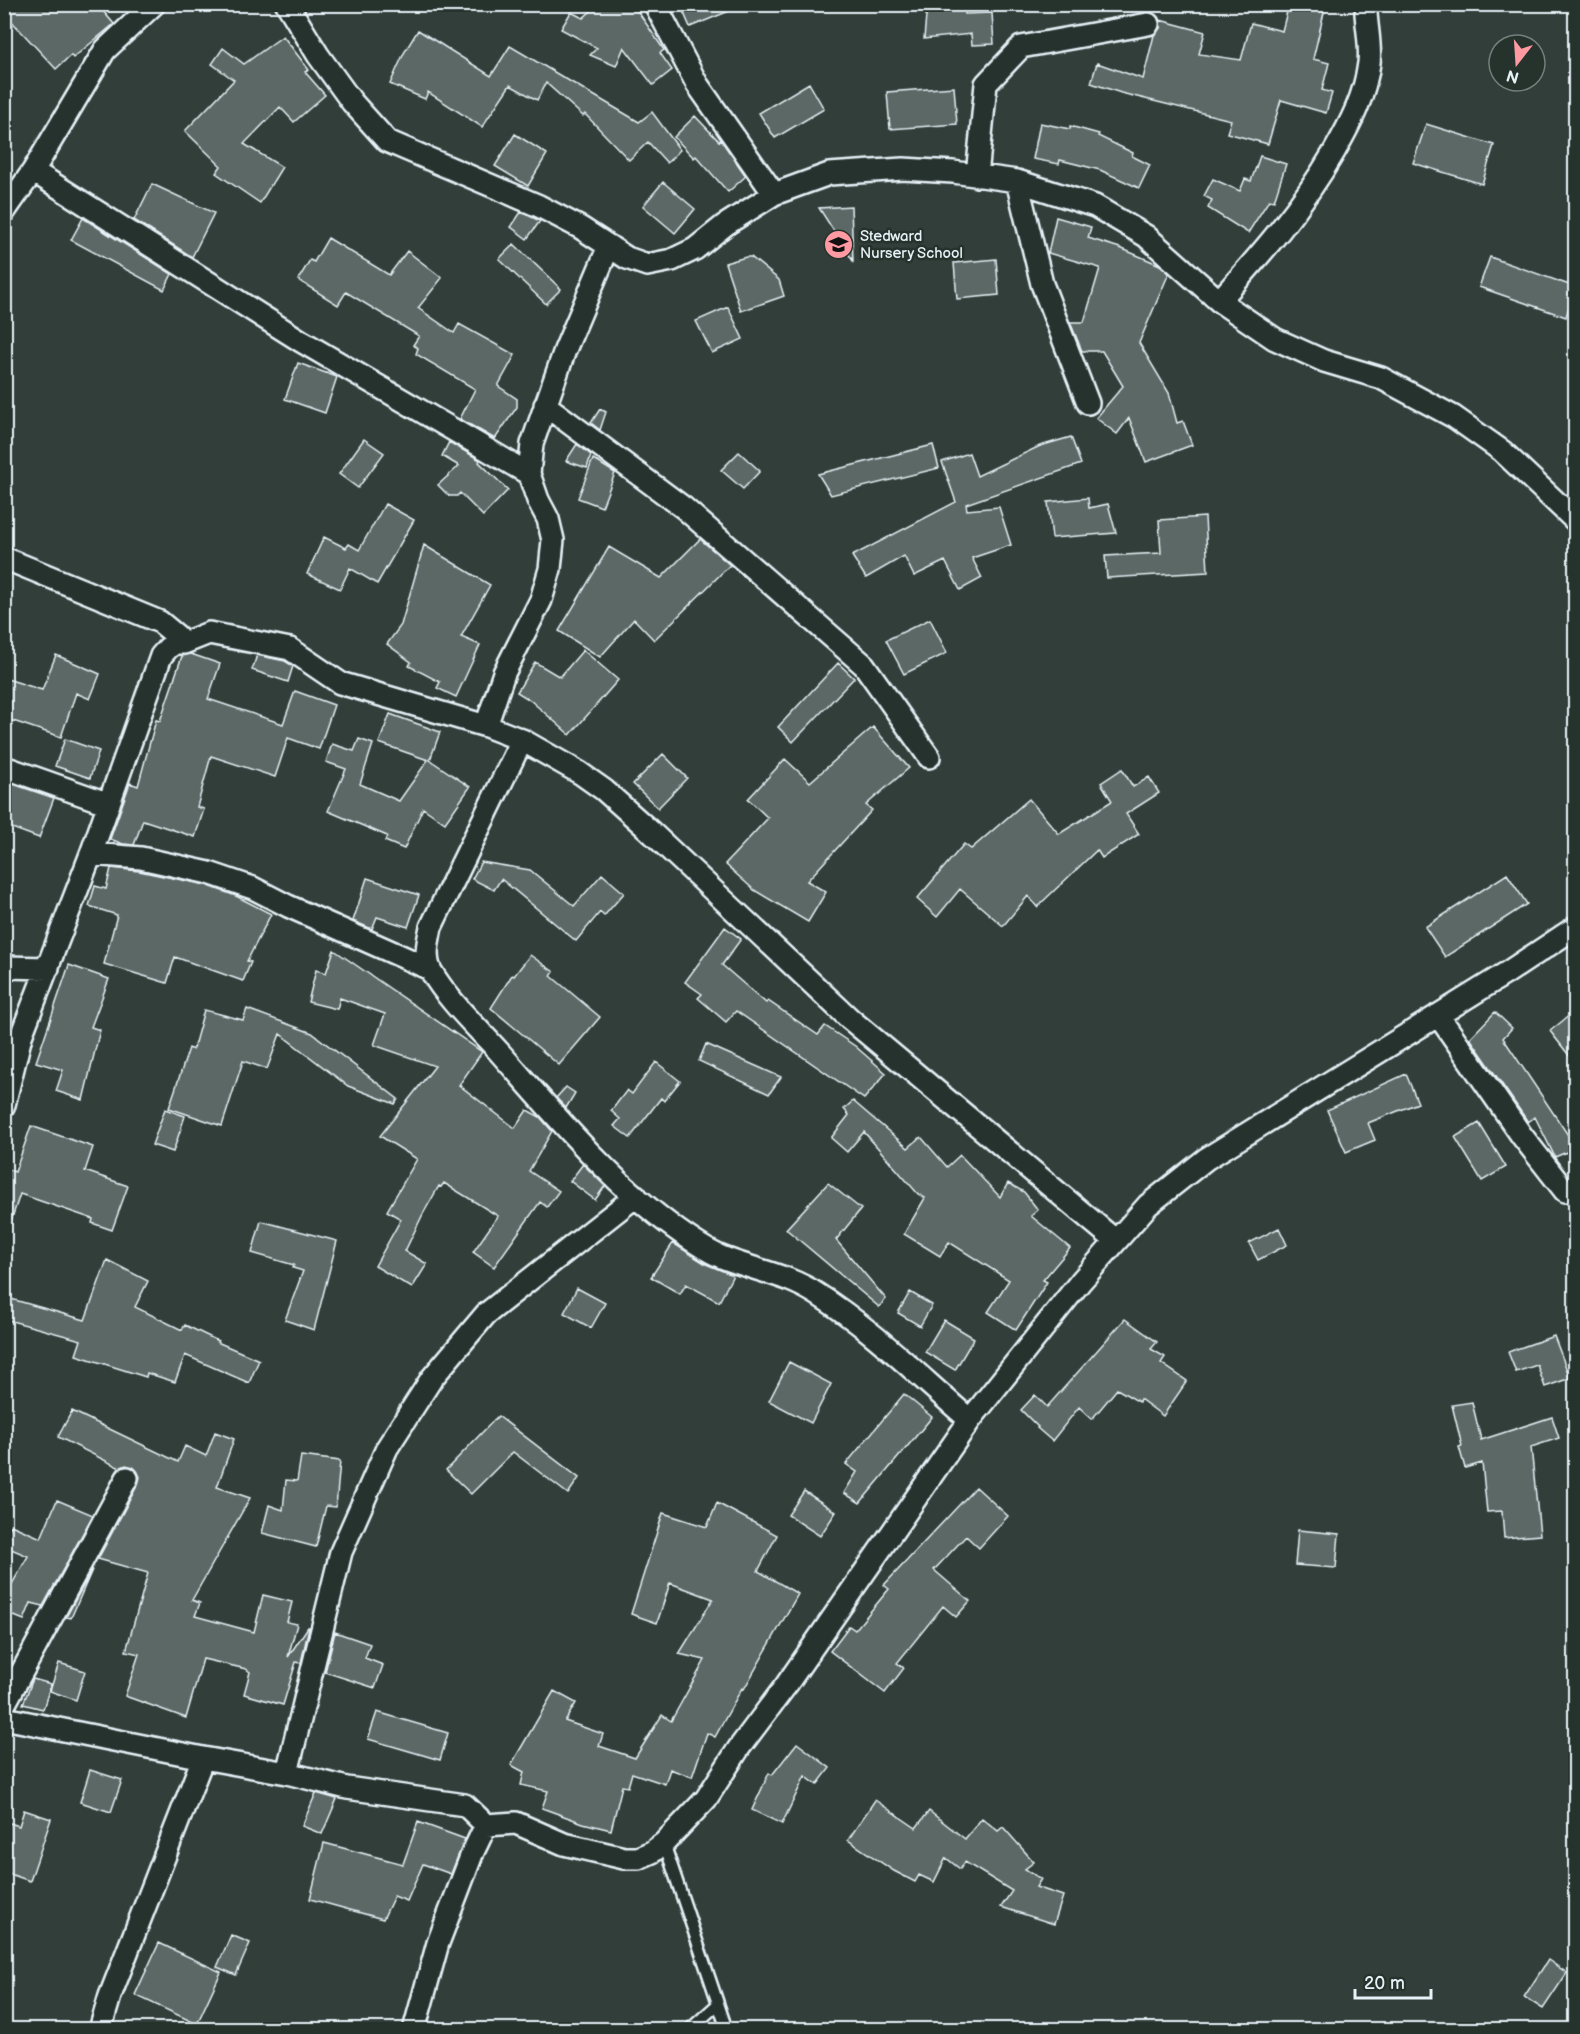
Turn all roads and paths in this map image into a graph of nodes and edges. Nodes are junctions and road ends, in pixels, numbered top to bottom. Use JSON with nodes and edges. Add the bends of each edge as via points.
{"nodes":[{"id":1,"x":154,"y":4,"type":"edge"},
{"id":2,"x":287,"y":4,"type":"edge"},
{"id":3,"x":655,"y":4,"type":"edge"},
{"id":4,"x":1366,"y":13,"type":"dead end"},
{"id":5,"x":1148,"y":24,"type":"dead end"},
{"id":6,"x":33,"y":171,"type":"junction"},
{"id":7,"x":977,"y":176,"type":"junction"},
{"id":8,"x":1017,"y":181,"type":"junction"},
{"id":9,"x":774,"y":194,"type":"junction"},
{"id":10,"x":4,"y":212,"type":"edge"},
{"id":11,"x":609,"y":246,"type":"junction"},
{"id":12,"x":1219,"y":301,"type":"junction"},
{"id":13,"x":1088,"y":403,"type":"dead end"},
{"id":14,"x":545,"y":405,"type":"junction"},
{"id":15,"x":529,"y":474,"type":"junction"},
{"id":16,"x":1574,"y":516,"type":"edge"},
{"id":17,"x":4,"y":558,"type":"edge"},
{"id":18,"x":175,"y":644,"type":"junction"},
{"id":19,"x":486,"y":726,"type":"junction"},
{"id":20,"x":522,"y":740,"type":"junction"},
{"id":21,"x":929,"y":756,"type":"dead end"},
{"id":22,"x":4,"y":767,"type":"edge"},
{"id":23,"x":109,"y":804,"type":"junction"},
{"id":24,"x":91,"y":854,"type":"junction"},
{"id":25,"x":1575,"y":927,"type":"edge"},
{"id":26,"x":4,"y":967,"type":"edge"},
{"id":27,"x":48,"y":968,"type":"junction"},
{"id":28,"x":430,"y":969,"type":"junction"},
{"id":29,"x":1438,"y":1015,"type":"junction"},
{"id":30,"x":4,"y":1105,"type":"edge"},
{"id":31,"x":1565,"y":1191,"type":"dead end"},
{"id":32,"x":636,"y":1196,"type":"junction"},
{"id":33,"x":1116,"y":1241,"type":"junction"},
{"id":34,"x":970,"y":1420,"type":"junction"},
{"id":35,"x":127,"y":1478,"type":"dead end"},
{"id":36,"x":4,"y":1706,"type":"edge"},
{"id":37,"x":4,"y":1718,"type":"edge"},
{"id":38,"x":203,"y":1758,"type":"junction"},
{"id":39,"x":287,"y":1773,"type":"junction"},
{"id":40,"x":486,"y":1825,"type":"junction"},
{"id":41,"x":664,"y":1843,"type":"junction"},
{"id":42,"x":718,"y":2004,"type":"junction"},
{"id":43,"x":100,"y":2030,"type":"edge"},
{"id":44,"x":414,"y":2030,"type":"edge"},
{"id":45,"x":689,"y":2030,"type":"edge"},
{"id":46,"x":727,"y":2030,"type":"edge"}],
"edges":[{"from":1,"to":6,"type":"street","via":[[105,50]]},
{"from":2,"to":11,"type":"street","via":[[318,56],[387,141],[539,206]]},
{"from":3,"to":9,"type":"street","via":[[697,84]]},
{"from":4,"to":12,"type":"street","via":[[1369,61],[1362,96],[1343,137],[1281,231]]},
{"from":5,"to":7,"type":"street","via":[[1021,47],[986,84]]},
{"from":6,"to":10,"type":"street"},
{"from":6,"to":15,"type":"street","via":[[301,341]]},
{"from":7,"to":8,"type":"street"},
{"from":7,"to":9,"type":"street","via":[[903,169],[829,174]]},
{"from":8,"to":12,"type":"street","via":[[1095,206],[1146,236]]},
{"from":8,"to":13,"type":"street","via":[[1042,284]]},
{"from":9,"to":11,"type":"street","via":[[695,249],[672,260],[647,265]]},
{"from":11,"to":14,"type":"street"},
{"from":12,"to":16,"type":"street","via":[[1275,339],[1324,361],[1382,378],[1454,417],[1502,451]]},
{"from":14,"to":15,"type":"street","via":[[532,444]]},
{"from":14,"to":21,"type":"street","via":[[684,508],[864,665]]},
{"from":15,"to":19,"type":"street","via":[[553,540],[550,569],[541,600],[504,673]]},
{"from":17,"to":18,"type":"street","via":[[160,622],[177,636]]},
{"from":18,"to":19,"type":"street","via":[[209,633],[290,649],[340,683]]},
{"from":18,"to":23,"type":"street","via":[[161,656]]},
{"from":19,"to":20,"type":"street"},
{"from":20,"to":28,"type":"street","via":[[431,927],[427,950]]},
{"from":20,"to":33,"type":"street","via":[[604,790],[850,1019]]},
{"from":22,"to":23,"type":"street"},
{"from":23,"to":24,"type":"street"},
{"from":24,"to":27,"type":"street"},
{"from":24,"to":28,"type":"street","via":[[141,858],[209,873],[253,888]]},
{"from":25,"to":29,"type":"street"},
{"from":26,"to":27,"type":"street"},
{"from":27,"to":30,"type":"street","via":[[21,1036]]},
{"from":28,"to":32,"type":"street","via":[[449,996],[596,1159]]},
{"from":29,"to":31,"type":"street"},
{"from":29,"to":33,"type":"street","via":[[1206,1159],[1148,1205]]},
{"from":32,"to":34,"type":"street","via":[[677,1231],[722,1257],[814,1292],[846,1314]]},
{"from":32,"to":39,"type":"street","via":[[486,1314],[432,1378],[387,1448],[341,1552]]},
{"from":33,"to":34,"type":"street"},
{"from":34,"to":41,"type":"street","via":[[706,1799]]},
{"from":35,"to":36,"type":"street"},
{"from":37,"to":38,"type":"street"},
{"from":38,"to":39,"type":"street"},
{"from":38,"to":43,"type":"street"},
{"from":39,"to":40,"type":"street","via":[[347,1788],[465,1804]]},
{"from":40,"to":41,"type":"street","via":[[516,1823],[564,1844],[624,1858],[638,1858]]},
{"from":40,"to":44,"type":"street","via":[[438,1943]]},
{"from":41,"to":42,"type":"lane"},
{"from":42,"to":45,"type":"lane"},
{"from":42,"to":46,"type":"lane"}]}
